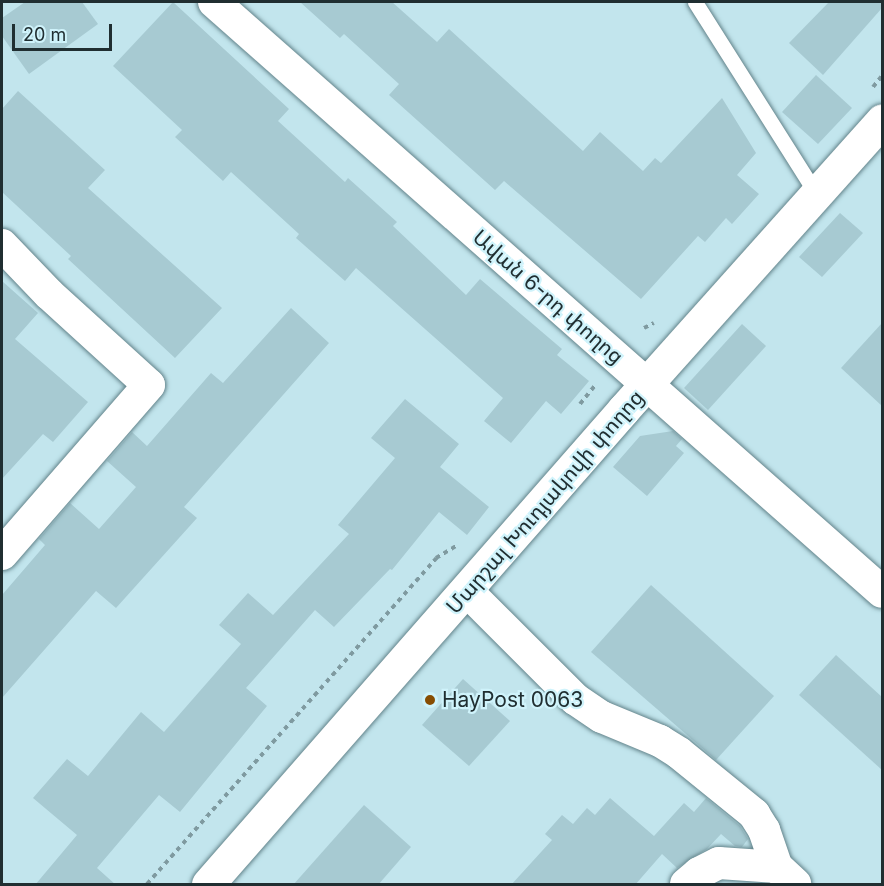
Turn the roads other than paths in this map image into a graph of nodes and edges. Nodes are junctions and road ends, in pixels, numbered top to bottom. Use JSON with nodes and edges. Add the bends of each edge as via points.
{"nodes":[{"id":1,"x":214,"y":2,"type":"edge"},
{"id":2,"x":695,"y":2,"type":"edge"},
{"id":3,"x":882,"y":120,"type":"edge"},
{"id":4,"x":816,"y":195,"type":"junction"},
{"id":5,"x":2,"y":245,"type":"edge"},
{"id":6,"x":647,"y":384,"type":"junction"},
{"id":7,"x":2,"y":554,"type":"edge"},
{"id":8,"x":467,"y":591,"type":"junction"},
{"id":9,"x":882,"y":592,"type":"edge"},
{"id":10,"x":786,"y":876,"type":"edge"},
{"id":11,"x":208,"y":885,"type":"edge"},
{"id":12,"x":686,"y":885,"type":"edge"}],
"edges":[{"from":1,"to":6,"type":"street","name":"Ավան 6-րդ փողոց"},
{"from":2,"to":4,"type":"lane"},
{"from":3,"to":4,"type":"street","name":"Մարշալ Խուդյակովի փողոց"},
{"from":4,"to":6,"type":"street","name":"Մարշալ Խուդյակովի փողոց"},
{"from":5,"to":7,"type":"street","via":[[49,294],[149,385]]},
{"from":6,"to":8,"type":"street","name":"Մարշալ Խուդյակովի փողոց"},
{"from":6,"to":9,"type":"street","name":"Ավան 6-րդ փողոց"},
{"from":8,"to":10,"type":"street","via":[[575,699],[602,717],[679,753],[747,808],[764,830]]},
{"from":8,"to":11,"type":"street","name":"Մարշալ Խուդյակովի փողոց"},
{"from":10,"to":12,"type":"street","via":[[719,863]]}]}
